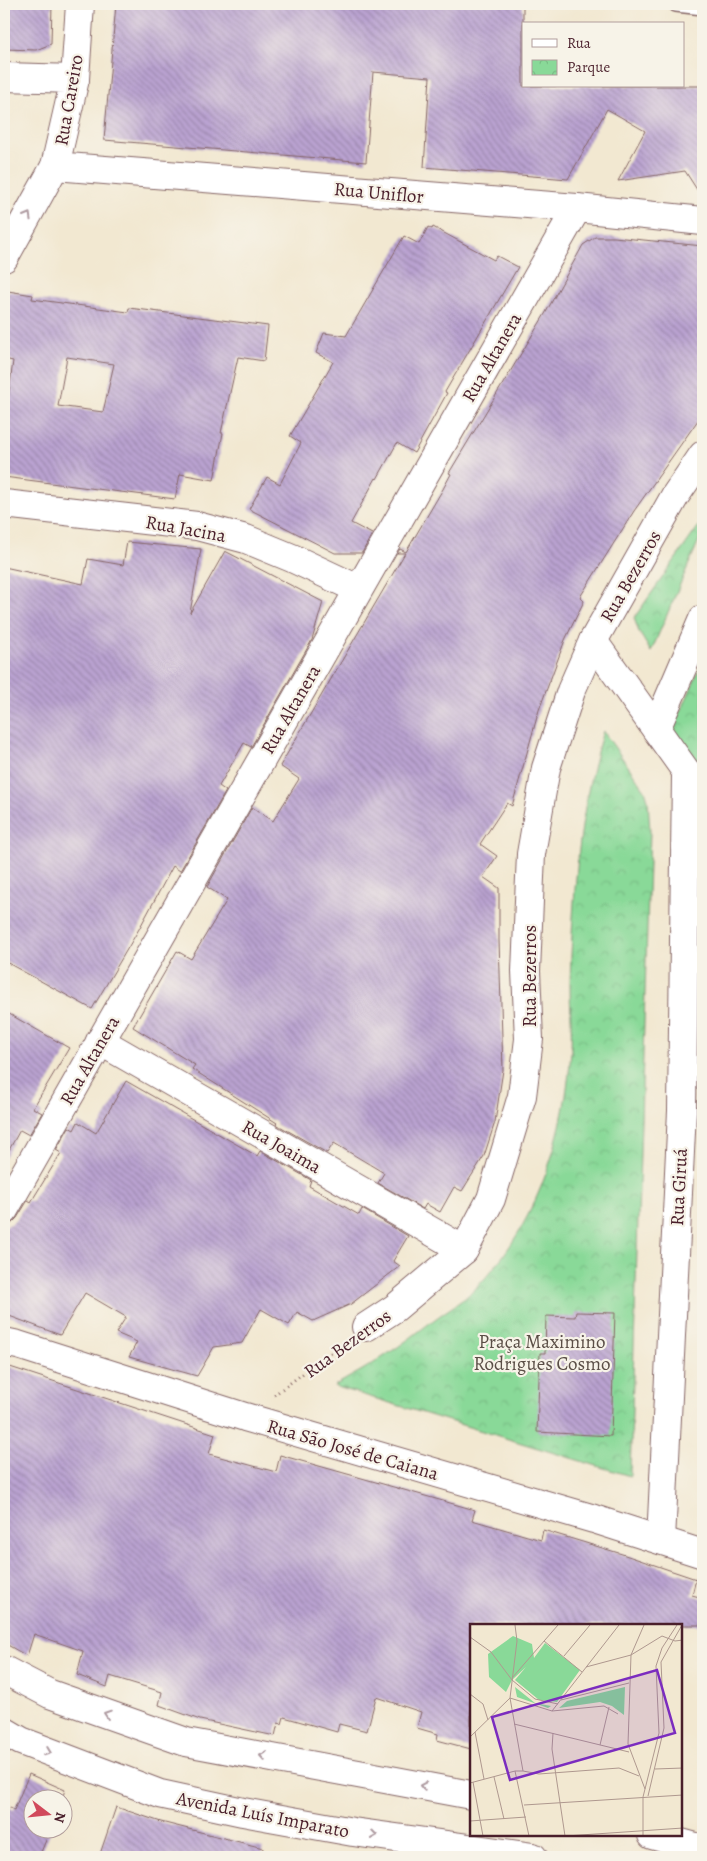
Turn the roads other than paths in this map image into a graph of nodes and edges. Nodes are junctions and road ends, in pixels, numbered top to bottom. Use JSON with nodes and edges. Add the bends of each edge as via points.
{"nodes":[{"id":1,"x":80,"y":4,"type":"edge"},
{"id":2,"x":676,"y":4,"type":"edge"},
{"id":3,"x":703,"y":6,"type":"edge"},
{"id":4,"x":4,"y":76,"type":"edge"},
{"id":5,"x":75,"y":79,"type":"junction"},
{"id":6,"x":55,"y":166,"type":"junction"},
{"id":7,"x":577,"y":208,"type":"junction"},
{"id":8,"x":703,"y":221,"type":"edge"},
{"id":9,"x":4,"y":258,"type":"edge"},
{"id":10,"x":703,"y":455,"type":"edge"},
{"id":11,"x":4,"y":504,"type":"edge"},
{"id":12,"x":358,"y":589,"type":"junction"},
{"id":13,"x":703,"y":619,"type":"edge"},
{"id":14,"x":593,"y":641,"type":"junction"},
{"id":15,"x":656,"y":729,"type":"junction"},
{"id":16,"x":686,"y":773,"type":"junction"},
{"id":17,"x":703,"y":796,"type":"edge"},
{"id":18,"x":100,"y":1042,"type":"junction"},
{"id":19,"x":4,"y":1210,"type":"edge"},
{"id":20,"x":464,"y":1250,"type":"junction"},
{"id":21,"x":366,"y":1327,"type":"road end"},
{"id":22,"x":4,"y":1342,"type":"edge"},
{"id":23,"x":661,"y":1540,"type":"junction"},
{"id":24,"x":703,"y":1554,"type":"edge"},
{"id":25,"x":4,"y":1670,"type":"edge"},
{"id":26,"x":4,"y":1732,"type":"edge"},
{"id":27,"x":470,"y":1795,"type":"edge"},
{"id":28,"x":656,"y":1836,"type":"edge"},
{"id":29,"x":703,"y":1849,"type":"edge"},
{"id":30,"x":532,"y":1857,"type":"edge"}],
"edges":[{"from":1,"to":5,"type":"street","name":"Rua Careiro"},
{"from":2,"to":3,"type":"lane"},
{"from":4,"to":5,"type":"street"},
{"from":5,"to":6,"type":"street","name":"Rua Careiro"},
{"from":6,"to":7,"type":"street","name":"Rua Uniflor"},
{"from":9,"to":6,"type":"street","name":"Rua Careiro","one_way":true},
{"from":7,"to":8,"type":"street","name":"Rua Uniflor"},
{"from":7,"to":12,"type":"street","name":"Rua Altanera"},
{"from":10,"to":14,"type":"street","name":"Rua Bezerros"},
{"from":11,"to":12,"type":"street","name":"Rua Jacina","via":[[196,526],[246,539]]},
{"from":12,"to":18,"type":"street","name":"Rua Altanera"},
{"from":13,"to":15,"type":"street"},
{"from":14,"to":15,"type":"street"},
{"from":14,"to":20,"type":"street","name":"Rua Bezerros","via":[[571,691],[546,768],[531,854],[526,971],[529,1039],[522,1096],[491,1199]]},
{"from":15,"to":16,"type":"street"},
{"from":16,"to":17,"type":"street"},
{"from":16,"to":23,"type":"street","name":"Rua Giruá","via":[[682,1111]]},
{"from":18,"to":19,"type":"street","name":"Rua Altanera"},
{"from":18,"to":20,"type":"street","name":"Rua Joaima"},
{"from":20,"to":21,"type":"street","name":"Rua Bezerros","via":[[395,1308]]},
{"from":22,"to":23,"type":"street","name":"Rua São José de Caiana","via":[[245,1418]]},
{"from":23,"to":24,"type":"street","name":"Rua São José de Caiana"},
{"from":27,"to":25,"type":"street","one_way":true,"via":[[186,1742],[50,1694]]},
{"from":26,"to":30,"type":"street","name":"Avenida Luís Imparato","one_way":true,"via":[[160,1794],[354,1832]]},
{"from":28,"to":29,"type":"street"}]}
